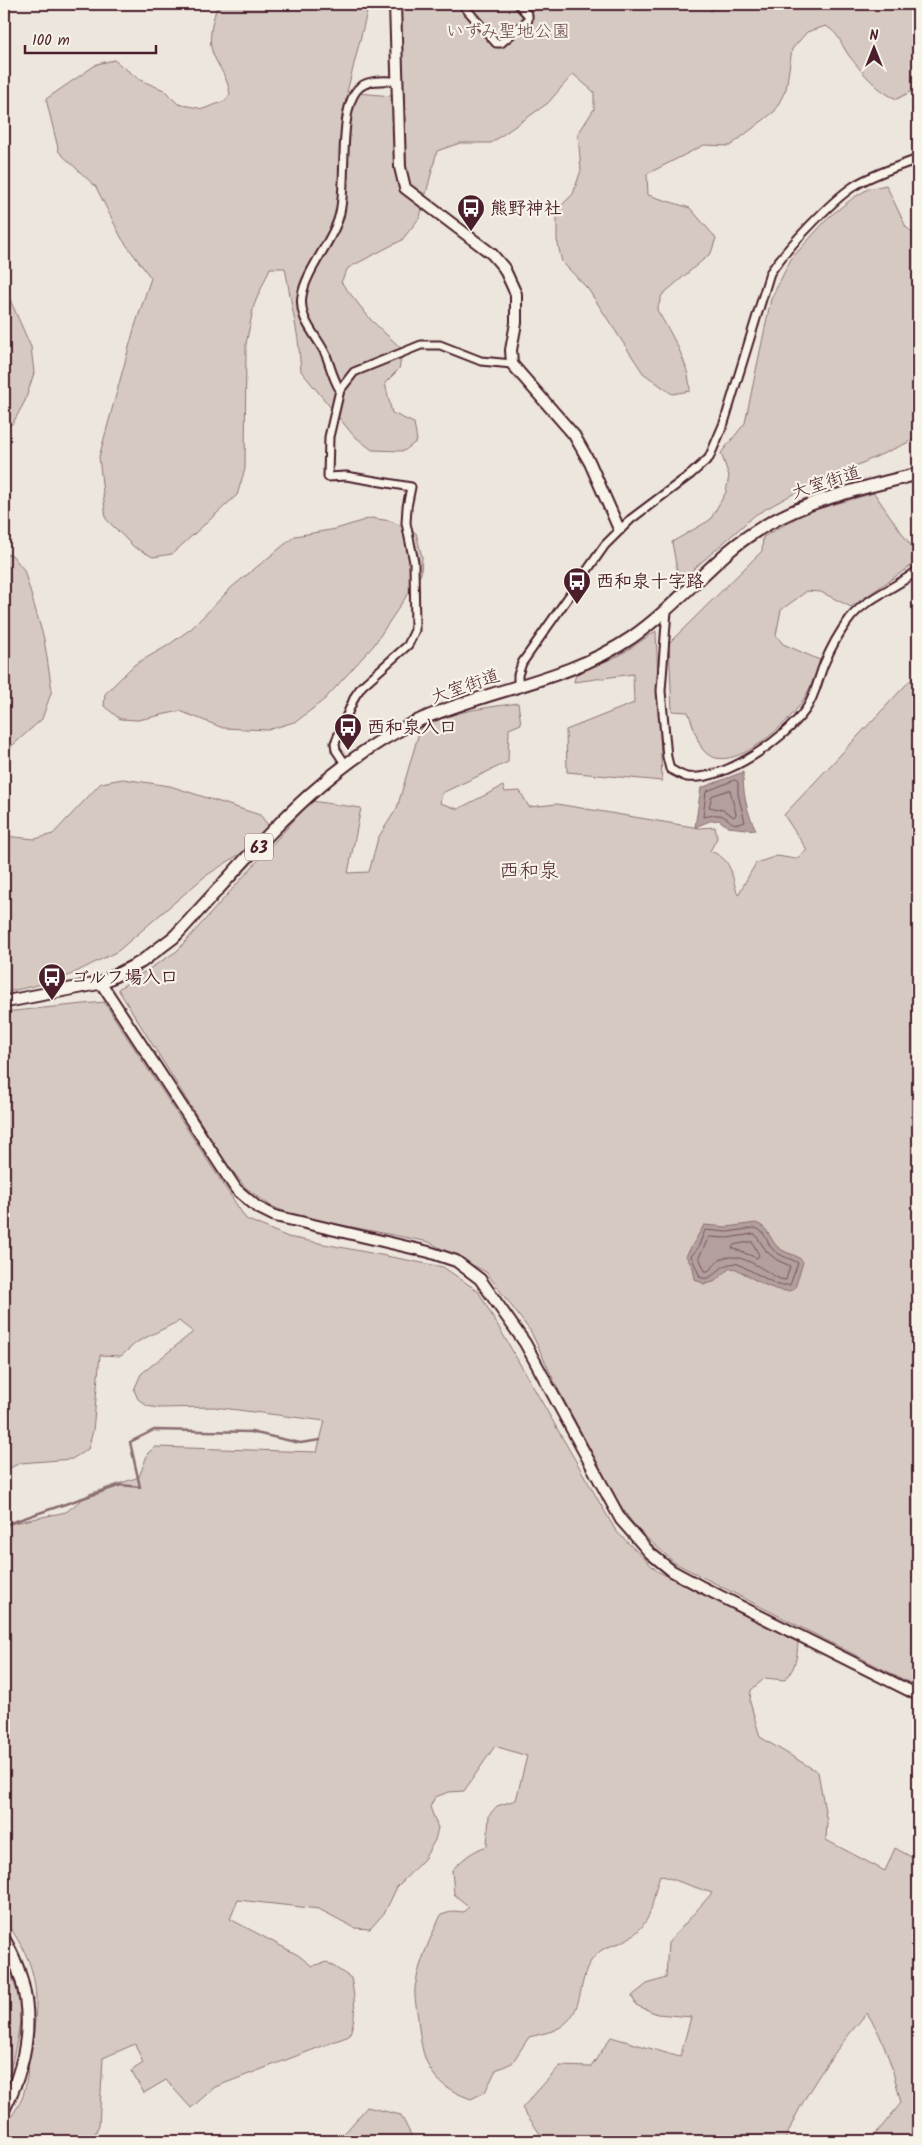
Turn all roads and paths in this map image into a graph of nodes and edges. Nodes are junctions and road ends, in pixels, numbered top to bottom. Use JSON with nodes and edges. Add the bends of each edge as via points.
{"nodes":[{"id":1,"x":395,"y":4,"type":"edge"},
{"id":2,"x":462,"y":4,"type":"edge"},
{"id":3,"x":518,"y":4,"type":"edge"},
{"id":4,"x":397,"y":81,"type":"junction"},
{"id":5,"x":918,"y":159,"type":"edge"},
{"id":6,"x":512,"y":364,"type":"junction"},
{"id":7,"x":340,"y":390,"type":"junction"},
{"id":8,"x":918,"y":474,"type":"edge"},
{"id":9,"x":619,"y":529,"type":"junction"},
{"id":10,"x":918,"y":570,"type":"edge"},
{"id":11,"x":667,"y":610,"type":"junction"},
{"id":12,"x":518,"y":686,"type":"junction"},
{"id":13,"x":346,"y":765,"type":"junction"},
{"id":14,"x":101,"y":983,"type":"junction"},
{"id":15,"x":4,"y":1002,"type":"edge"},
{"id":16,"x":918,"y":1695,"type":"edge"},
{"id":17,"x":4,"y":1939,"type":"edge"},
{"id":18,"x":4,"y":2109,"type":"edge"}],
"edges":[{"from":1,"to":4,"type":"street"},
{"from":2,"to":3,"type":"street","via":[[496,43],[501,43],[528,20],[528,15]]},
{"from":4,"to":6,"type":"street","via":[[401,177],[405,188],[492,254],[504,268],[516,294]]},
{"from":4,"to":7,"type":"street","via":[[375,81],[361,86],[349,104],[339,218],[302,296],[303,316],[326,354],[330,373]]},
{"from":5,"to":9,"type":"street","via":[[854,186],[781,256],[770,273],[724,423],[708,458]]},
{"from":6,"to":7,"type":"street","via":[[481,361],[440,344],[421,344],[354,372]]},
{"from":6,"to":9,"type":"street","via":[[574,435]]},
{"from":7,"to":13,"type":"street","via":[[329,437],[328,477],[346,476],[411,487],[406,523],[414,562],[412,637],[408,645],[355,696],[335,743]]},
{"from":8,"to":11,"type":"main road","name":"大室街道","number":"63","via":[[837,493],[772,520],[730,550]]},
{"from":9,"to":12,"type":"street","via":[[540,634],[522,663]]},
{"from":10,"to":11,"type":"street","via":[[864,605],[848,620],[825,662],[813,697],[781,736],[729,768],[701,776],[686,776],[670,769],[667,757],[661,691]]},
{"from":11,"to":12,"type":"main road","name":"大室街道","number":"63","via":[[631,638],[590,661]]},
{"from":12,"to":13,"type":"main road","name":"大室街道","number":"63","via":[[423,719],[396,732]]},
{"from":13,"to":14,"type":"main road","name":"大室街道","number":"63","via":[[320,785],[284,821],[174,937],[141,962]]},
{"from":14,"to":15,"type":"main road","name":"大室街道","number":"63"},
{"from":14,"to":16,"type":"street","via":[[236,1189],[257,1208],[289,1220],[429,1252],[456,1261],[480,1279],[525,1343],[621,1520],[650,1553],[672,1571],[700,1586]]},
{"from":17,"to":18,"type":"main road","via":[[26,1993],[27,2012],[26,2050]]}]}
